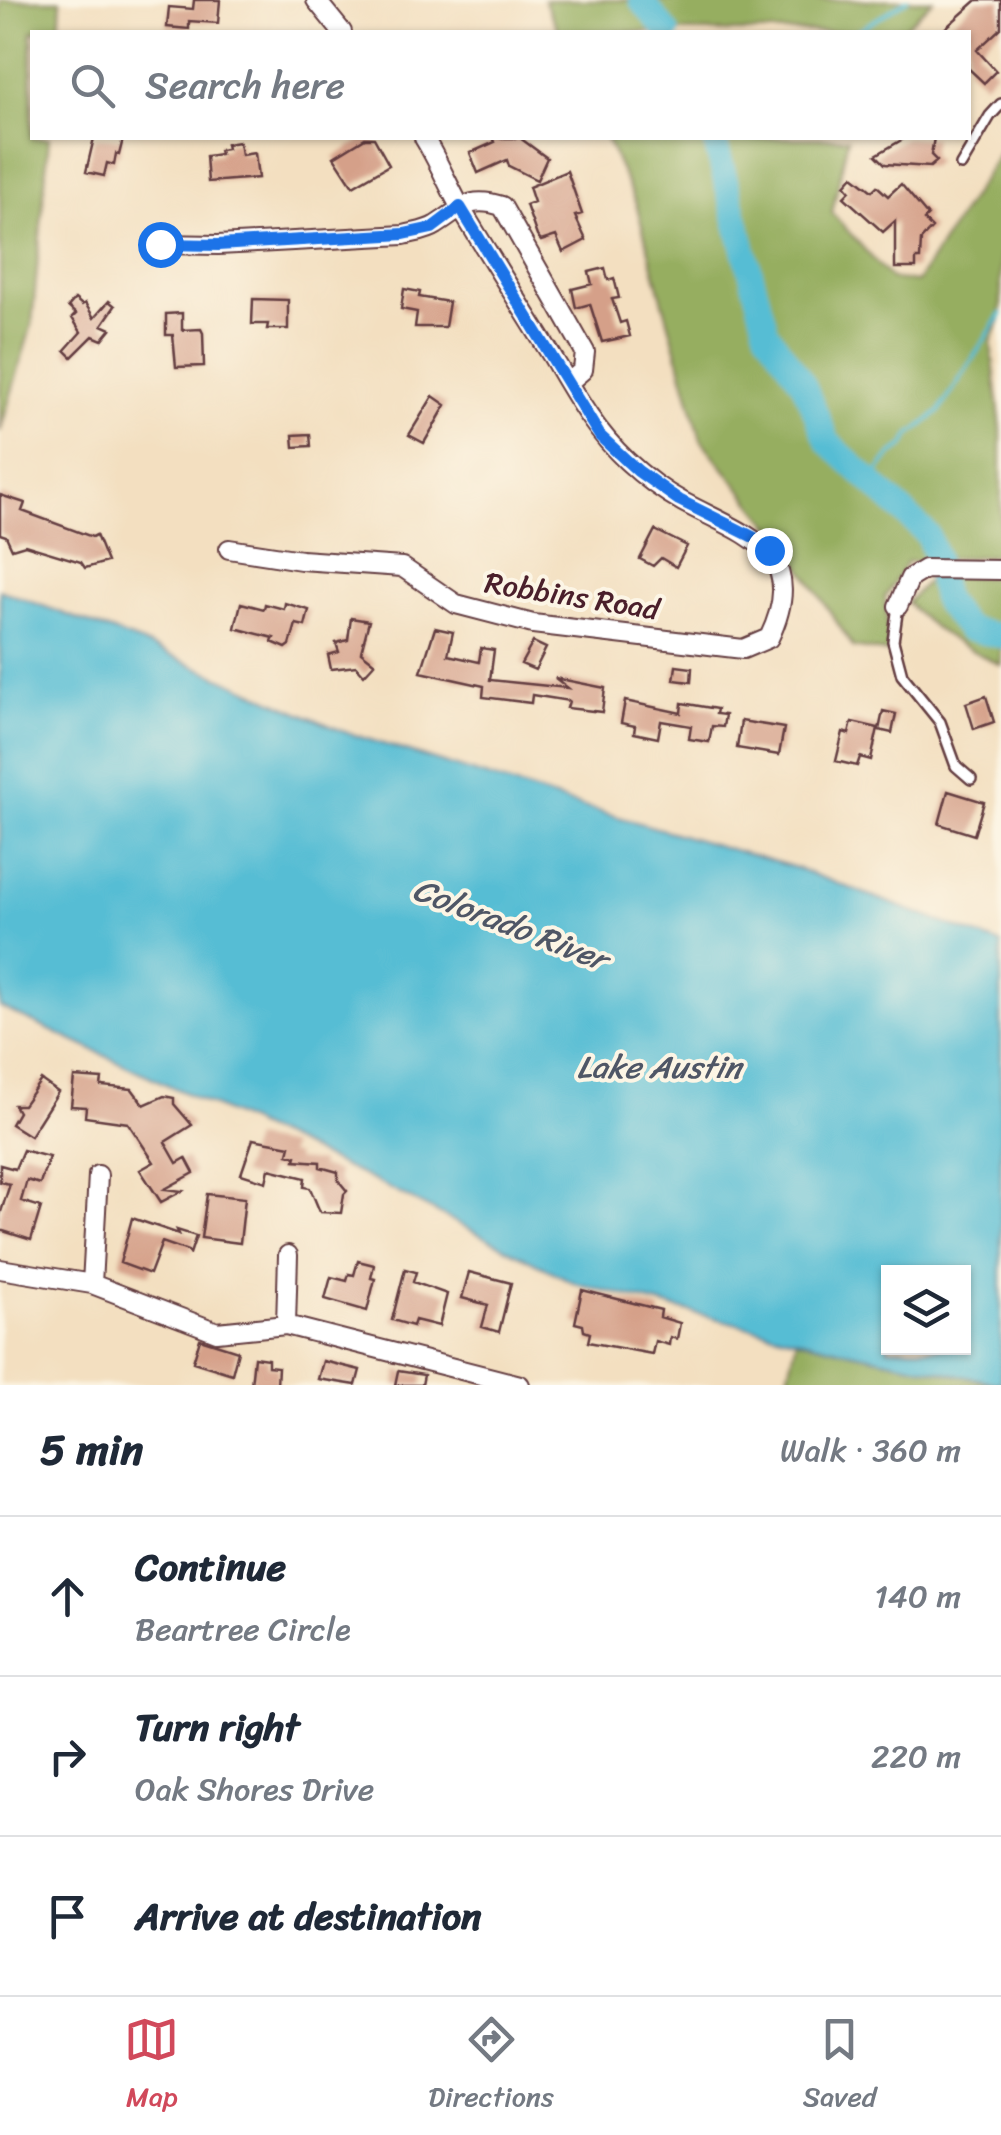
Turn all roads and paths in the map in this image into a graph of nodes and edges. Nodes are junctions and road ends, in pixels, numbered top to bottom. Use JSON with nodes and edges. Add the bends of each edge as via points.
{"nodes":[{"id":1,"x":316,"y":0,"type":"edge"},
{"id":2,"x":340,"y":30,"type":"edge"},
{"id":3,"x":1001,"y":104,"type":"edge"},
{"id":4,"x":425,"y":140,"type":"edge"},
{"id":5,"x":961,"y":165,"type":"dead end"},
{"id":6,"x":460,"y":207,"type":"junction"},
{"id":7,"x":160,"y":244,"type":"dead end"},
{"id":8,"x":568,"y":383,"type":"junction"},
{"id":9,"x":229,"y":549,"type":"dead end"},
{"id":10,"x":1001,"y":570,"type":"edge"},
{"id":11,"x":898,"y":606,"type":"joint"},
{"id":12,"x":971,"y":779,"type":"dead end"},
{"id":13,"x":98,"y":1175,"type":"dead end"},
{"id":14,"x":288,"y":1254,"type":"dead end"},
{"id":15,"x":0,"y":1269,"type":"edge"},
{"id":16,"x":92,"y":1284,"type":"junction"},
{"id":17,"x":286,"y":1326,"type":"junction"},
{"id":18,"x":520,"y":1385,"type":"edge"}],
"edges":[{"from":1,"to":2,"type":"street"},
{"from":3,"to":5,"type":"lane"},
{"from":4,"to":6,"type":"street"},
{"from":6,"to":7,"type":"street","via":[[432,228],[404,234]]},
{"from":6,"to":8,"type":"street"},
{"from":6,"to":8,"type":"street","via":[[482,200],[502,206],[585,352],[583,370]]},
{"from":8,"to":9,"type":"street","name":"Robbins Road","via":[[600,436],[638,471],[769,550],[780,580],[781,613],[769,638],[743,649],[533,624],[456,604],[402,567]]},
{"from":10,"to":11,"type":"street","via":[[925,569],[910,578]]},
{"from":11,"to":12,"type":"lane","via":[[893,641],[902,675],[940,722],[956,766]]},
{"from":13,"to":16,"type":"street"},
{"from":14,"to":17,"type":"street"},
{"from":15,"to":16,"type":"street"},
{"from":16,"to":17,"type":"street","via":[[217,1332]]},
{"from":17,"to":18,"type":"street"}]}
